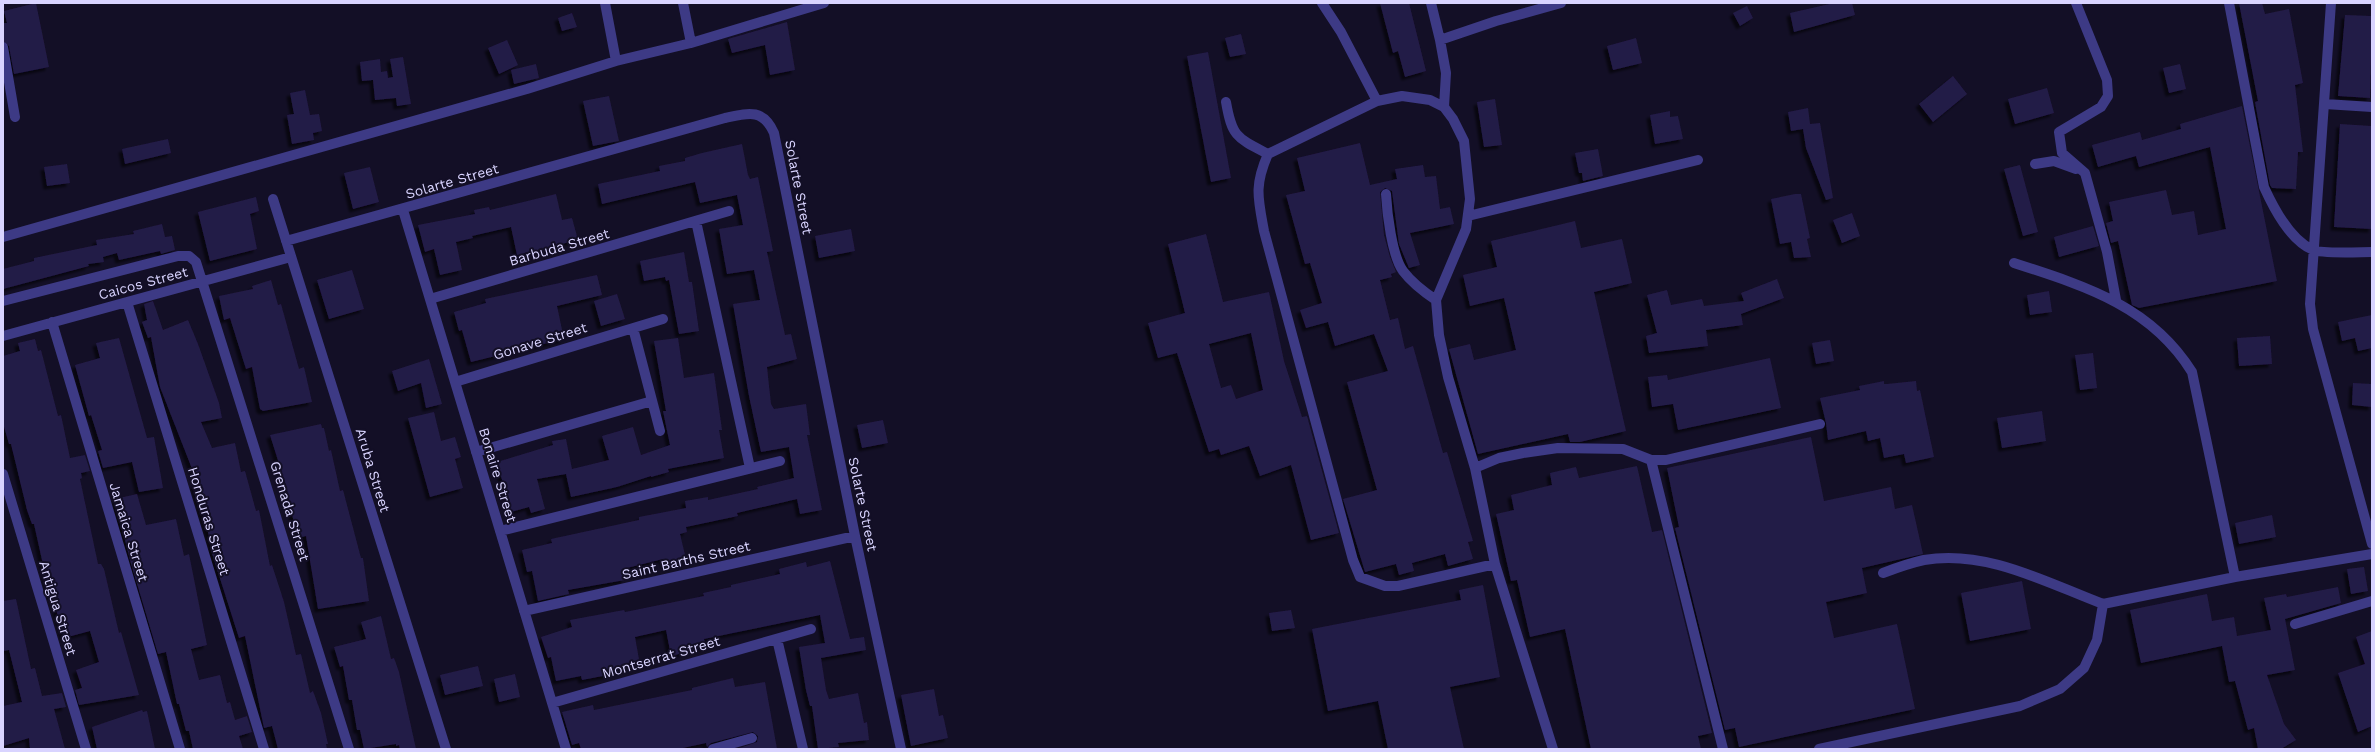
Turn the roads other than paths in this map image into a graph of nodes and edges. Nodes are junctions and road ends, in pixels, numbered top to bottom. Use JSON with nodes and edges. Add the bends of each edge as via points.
{"nodes":[{"id":1,"x":605,"y":3,"type":"edge"},
{"id":2,"x":683,"y":3,"type":"edge"},
{"id":3,"x":824,"y":3,"type":"edge"},
{"id":4,"x":1322,"y":3,"type":"edge"},
{"id":5,"x":1431,"y":3,"type":"edge"},
{"id":6,"x":1561,"y":3,"type":"edge"},
{"id":7,"x":2076,"y":3,"type":"edge"},
{"id":8,"x":2229,"y":3,"type":"edge"},
{"id":9,"x":2331,"y":3,"type":"edge"},
{"id":10,"x":1440,"y":40,"type":"junction"},
{"id":11,"x":691,"y":43,"type":"junction"},
{"id":12,"x":3,"y":47,"type":"edge"},
{"id":13,"x":616,"y":61,"type":"junction"},
{"id":14,"x":1377,"y":101,"type":"junction"},
{"id":15,"x":1226,"y":102,"type":"dead end"},
{"id":16,"x":2325,"y":104,"type":"junction"},
{"id":17,"x":1444,"y":107,"type":"junction"},
{"id":18,"x":2372,"y":107,"type":"edge"},
{"id":19,"x":15,"y":117,"type":"dead end"},
{"id":20,"x":1268,"y":154,"type":"junction"},
{"id":21,"x":1698,"y":160,"type":"dead end"},
{"id":22,"x":2035,"y":164,"type":"dead end"},
{"id":23,"x":2085,"y":173,"type":"junction"},
{"id":24,"x":1386,"y":194,"type":"dead end"},
{"id":25,"x":273,"y":199,"type":"dead end"},
{"id":26,"x":403,"y":210,"type":"junction"},
{"id":27,"x":729,"y":211,"type":"dead end"},
{"id":28,"x":1468,"y":216,"type":"junction"},
{"id":29,"x":696,"y":221,"type":"junction"},
{"id":30,"x":3,"y":237,"type":"edge"},
{"id":31,"x":286,"y":241,"type":"junction"},
{"id":32,"x":2314,"y":251,"type":"junction"},
{"id":33,"x":2372,"y":252,"type":"edge"},
{"id":34,"x":291,"y":257,"type":"junction"},
{"id":35,"x":2014,"y":263,"type":"dead end"},
{"id":36,"x":204,"y":281,"type":"junction"},
{"id":37,"x":430,"y":299,"type":"junction"},
{"id":38,"x":1436,"y":300,"type":"junction"},
{"id":39,"x":2116,"y":300,"type":"junction"},
{"id":40,"x":3,"y":301,"type":"edge"},
{"id":41,"x":127,"y":302,"type":"junction"},
{"id":42,"x":663,"y":319,"type":"dead end"},
{"id":43,"x":52,"y":322,"type":"junction"},
{"id":44,"x":632,"y":328,"type":"junction"},
{"id":45,"x":3,"y":336,"type":"edge"},
{"id":46,"x":455,"y":382,"type":"junction"},
{"id":47,"x":652,"y":401,"type":"junction"},
{"id":48,"x":1820,"y":424,"type":"dead end"},
{"id":49,"x":660,"y":431,"type":"dead end"},
{"id":50,"x":476,"y":452,"type":"junction"},
{"id":51,"x":1651,"y":460,"type":"junction"},
{"id":52,"x":780,"y":461,"type":"dead end"},
{"id":53,"x":750,"y":468,"type":"junction"},
{"id":54,"x":1475,"y":468,"type":"junction"},
{"id":55,"x":3,"y":474,"type":"edge"},
{"id":56,"x":500,"y":531,"type":"junction"},
{"id":57,"x":855,"y":536,"type":"junction"},
{"id":58,"x":2372,"y":544,"type":"edge"},
{"id":59,"x":2372,"y":554,"type":"edge"},
{"id":60,"x":1495,"y":564,"type":"junction"},
{"id":61,"x":1883,"y":572,"type":"dead end"},
{"id":62,"x":2235,"y":577,"type":"junction"},
{"id":63,"x":2372,"y":601,"type":"edge"},
{"id":64,"x":2103,"y":604,"type":"junction"},
{"id":65,"x":524,"y":611,"type":"junction"},
{"id":66,"x":2295,"y":624,"type":"dead end"},
{"id":67,"x":811,"y":629,"type":"dead end"},
{"id":68,"x":777,"y":639,"type":"junction"},
{"id":69,"x":552,"y":702,"type":"junction"},
{"id":70,"x":752,"y":738,"type":"dead end"},
{"id":71,"x":86,"y":749,"type":"edge"},
{"id":72,"x":180,"y":749,"type":"edge"},
{"id":73,"x":264,"y":749,"type":"edge"},
{"id":74,"x":349,"y":749,"type":"edge"},
{"id":75,"x":446,"y":749,"type":"edge"},
{"id":76,"x":566,"y":749,"type":"edge"},
{"id":77,"x":715,"y":749,"type":"edge"},
{"id":78,"x":803,"y":749,"type":"edge"},
{"id":79,"x":901,"y":749,"type":"edge"},
{"id":80,"x":1553,"y":749,"type":"edge"},
{"id":81,"x":1723,"y":749,"type":"edge"},
{"id":82,"x":1819,"y":749,"type":"edge"}],
"edges":[{"from":1,"to":13,"type":"street"},
{"from":2,"to":11,"type":"street"},
{"from":3,"to":11,"type":"street"},
{"from":4,"to":14,"type":"street","via":[[1341,32]]},
{"from":5,"to":10,"type":"street"},
{"from":6,"to":10,"type":"street"},
{"from":7,"to":23,"type":"street","via":[[2107,80],[2108,91],[2108,96],[2101,107],[2059,132],[2062,153]]},
{"from":8,"to":32,"type":"street","via":[[2264,187],[2275,212],[2298,240]]},
{"from":9,"to":16,"type":"street"},
{"from":10,"to":17,"type":"street","via":[[1446,73]]},
{"from":11,"to":13,"type":"street"},
{"from":12,"to":19,"type":"street"},
{"from":13,"to":30,"type":"street","via":[[528,89]]},
{"from":14,"to":17,"type":"street","via":[[1402,96],[1430,100]]},
{"from":14,"to":20,"type":"street"},
{"from":15,"to":20,"type":"street","via":[[1230,125],[1240,140]]},
{"from":16,"to":18,"type":"street"},
{"from":16,"to":32,"type":"street"},
{"from":17,"to":28,"type":"street","via":[[1464,141],[1470,199]]},
{"from":20,"to":60,"type":"street","via":[[1259,175],[1258,197],[1264,231],[1353,560],[1360,577],[1385,586],[1398,586]]},
{"from":21,"to":28,"type":"street"},
{"from":22,"to":23,"type":"street","via":[[2054,161]]},
{"from":23,"to":39,"type":"street","via":[[2107,252]]},
{"from":24,"to":38,"type":"street","via":[[1393,242],[1402,270],[1415,285]]},
{"from":25,"to":31,"type":"street","name":"Aruba Street"},
{"from":26,"to":31,"type":"street","name":"Solarte Street"},
{"from":26,"to":37,"type":"street","name":"Bonaire Street"},
{"from":26,"to":57,"type":"street","name":"Solarte Street","via":[[725,118],[754,114],[763,117],[774,133]]},
{"from":27,"to":29,"type":"street","name":"Barbuda Street"},
{"from":28,"to":38,"type":"street","via":[[1460,247]]},
{"from":29,"to":37,"type":"street","name":"Barbuda Street"},
{"from":29,"to":53,"type":"street"},
{"from":31,"to":34,"type":"street","name":"Aruba Street"},
{"from":32,"to":33,"type":"street"},
{"from":32,"to":58,"type":"street","via":[[2310,304],[2313,330]]},
{"from":34,"to":36,"type":"street","name":"Caicos Street"},
{"from":34,"to":75,"type":"street","name":"Aruba Street"},
{"from":35,"to":39,"type":"street","via":[[2056,276]]},
{"from":36,"to":40,"type":"street","name":"Grenada Street","via":[[193,258],[184,255]]},
{"from":36,"to":41,"type":"street","name":"Caicos Street"},
{"from":36,"to":74,"type":"street","name":"Grenada Street"},
{"from":37,"to":46,"type":"street","name":"Bonaire Street"},
{"from":38,"to":54,"type":"street","via":[[1439,335],[1448,377]]},
{"from":39,"to":62,"type":"street","via":[[2156,328],[2179,351],[2192,372]]},
{"from":41,"to":43,"type":"street","name":"Caicos Street"},
{"from":41,"to":73,"type":"street","name":"Honduras Street"},
{"from":42,"to":44,"type":"street","name":"Gonave Street"},
{"from":43,"to":45,"type":"street","name":"Caicos Street"},
{"from":43,"to":72,"type":"street","name":"Jamaica Street"},
{"from":44,"to":46,"type":"street","name":"Gonave Street"},
{"from":44,"to":47,"type":"street"},
{"from":46,"to":50,"type":"street","name":"Bonaire Street"},
{"from":47,"to":49,"type":"street"},
{"from":47,"to":50,"type":"street"},
{"from":48,"to":51,"type":"street","via":[[1666,460]]},
{"from":50,"to":56,"type":"street","name":"Bonaire Street"},
{"from":51,"to":54,"type":"street","via":[[1623,449],[1558,448],[1499,458]]},
{"from":51,"to":81,"type":"street"},
{"from":52,"to":53,"type":"street"},
{"from":53,"to":56,"type":"street"},
{"from":54,"to":60,"type":"street"},
{"from":55,"to":71,"type":"street","name":"Antigua Street"},
{"from":56,"to":65,"type":"street","name":"Bonaire Street"},
{"from":57,"to":65,"type":"street","name":"Saint Barths Street"},
{"from":57,"to":79,"type":"street","name":"Solarte Street"},
{"from":59,"to":62,"type":"street"},
{"from":60,"to":80,"type":"street"},
{"from":61,"to":64,"type":"street","via":[[1924,560],[1988,561]]},
{"from":62,"to":64,"type":"street"},
{"from":63,"to":66,"type":"street"},
{"from":64,"to":82,"type":"street","via":[[2097,640],[2084,668],[2060,689],[2020,706]]},
{"from":65,"to":69,"type":"street","name":"Bonaire Street"},
{"from":67,"to":68,"type":"street","name":"Montserrat Street"},
{"from":68,"to":69,"type":"street","name":"Montserrat Street"},
{"from":68,"to":78,"type":"street"},
{"from":69,"to":76,"type":"street","name":"Bonaire Street"},
{"from":70,"to":77,"type":"street"}]}
